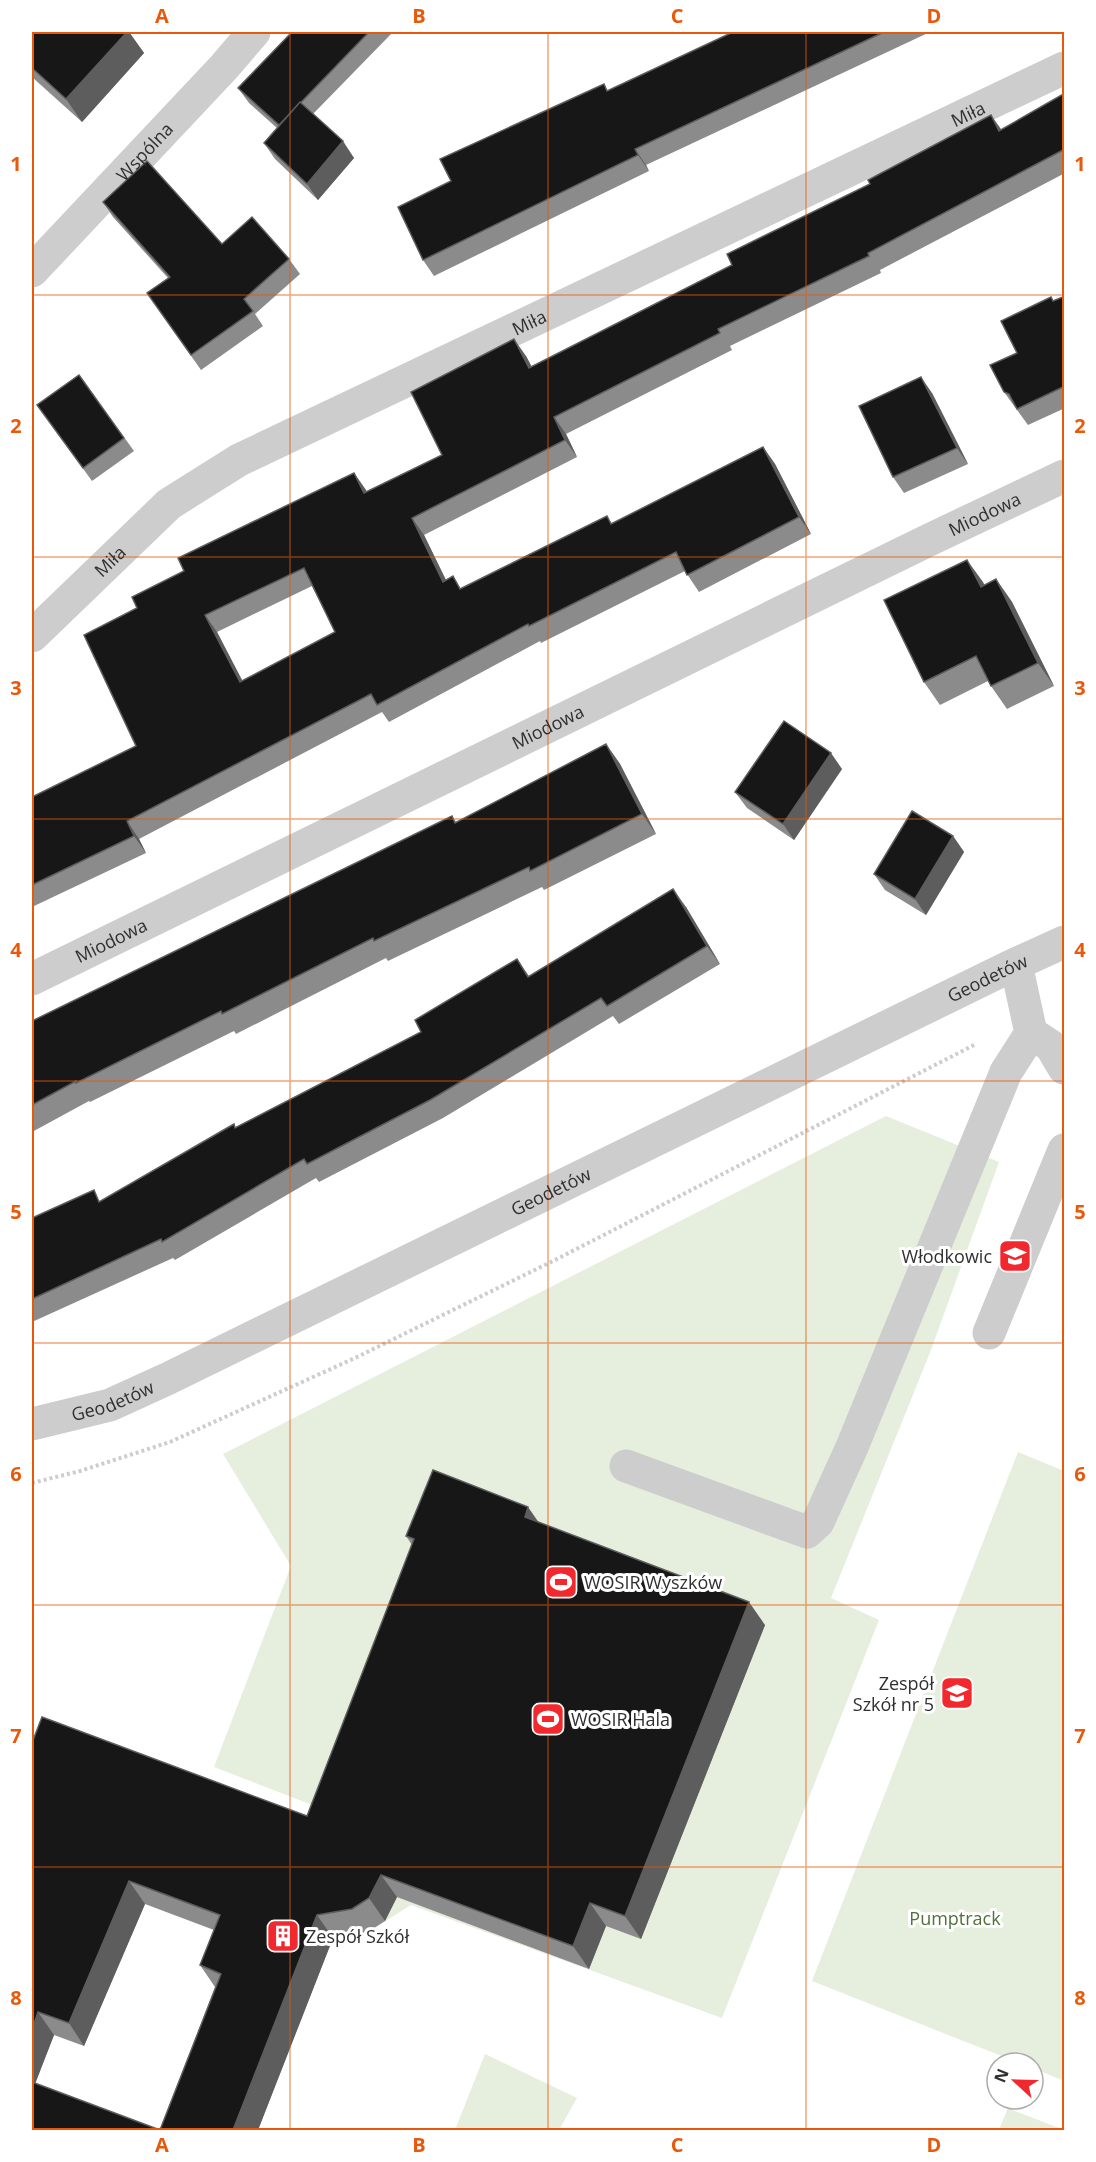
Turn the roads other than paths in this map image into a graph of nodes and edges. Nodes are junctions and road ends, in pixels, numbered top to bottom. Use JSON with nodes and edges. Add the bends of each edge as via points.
{"nodes":[{"id":1,"x":254,"y":32,"type":"edge"},
{"id":2,"x":1065,"y":68,"type":"edge"},
{"id":3,"x":32,"y":271,"type":"edge"},
{"id":4,"x":1065,"y":476,"type":"edge"},
{"id":5,"x":32,"y":636,"type":"edge"},
{"id":6,"x":1065,"y":942,"type":"edge"},
{"id":7,"x":1016,"y":964,"type":"junction"},
{"id":8,"x":32,"y":979,"type":"edge"},
{"id":9,"x":1031,"y":1033,"type":"junction"},
{"id":10,"x":1065,"y":1068,"type":"edge"},
{"id":11,"x":1065,"y":1150,"type":"edge"},
{"id":12,"x":989,"y":1333,"type":"dead end"},
{"id":13,"x":32,"y":1424,"type":"edge"},
{"id":14,"x":626,"y":1466,"type":"dead end"}],
"edges":[{"from":1,"to":3,"type":"street","name":"Wspólna"},
{"from":2,"to":5,"type":"street","name":"Miła","via":[[239,460],[169,504]]},
{"from":4,"to":8,"type":"street","name":"Miodowa"},
{"from":6,"to":7,"type":"street","name":"Geodetów"},
{"from":7,"to":9,"type":"street"},
{"from":7,"to":13,"type":"street","name":"Geodetów","via":[[167,1379],[110,1405]]},
{"from":9,"to":10,"type":"street","via":[[1051,1046]]},
{"from":9,"to":14,"type":"street","via":[[1006,1072],[818,1522],[807,1532]]},
{"from":11,"to":12,"type":"street"}]}
